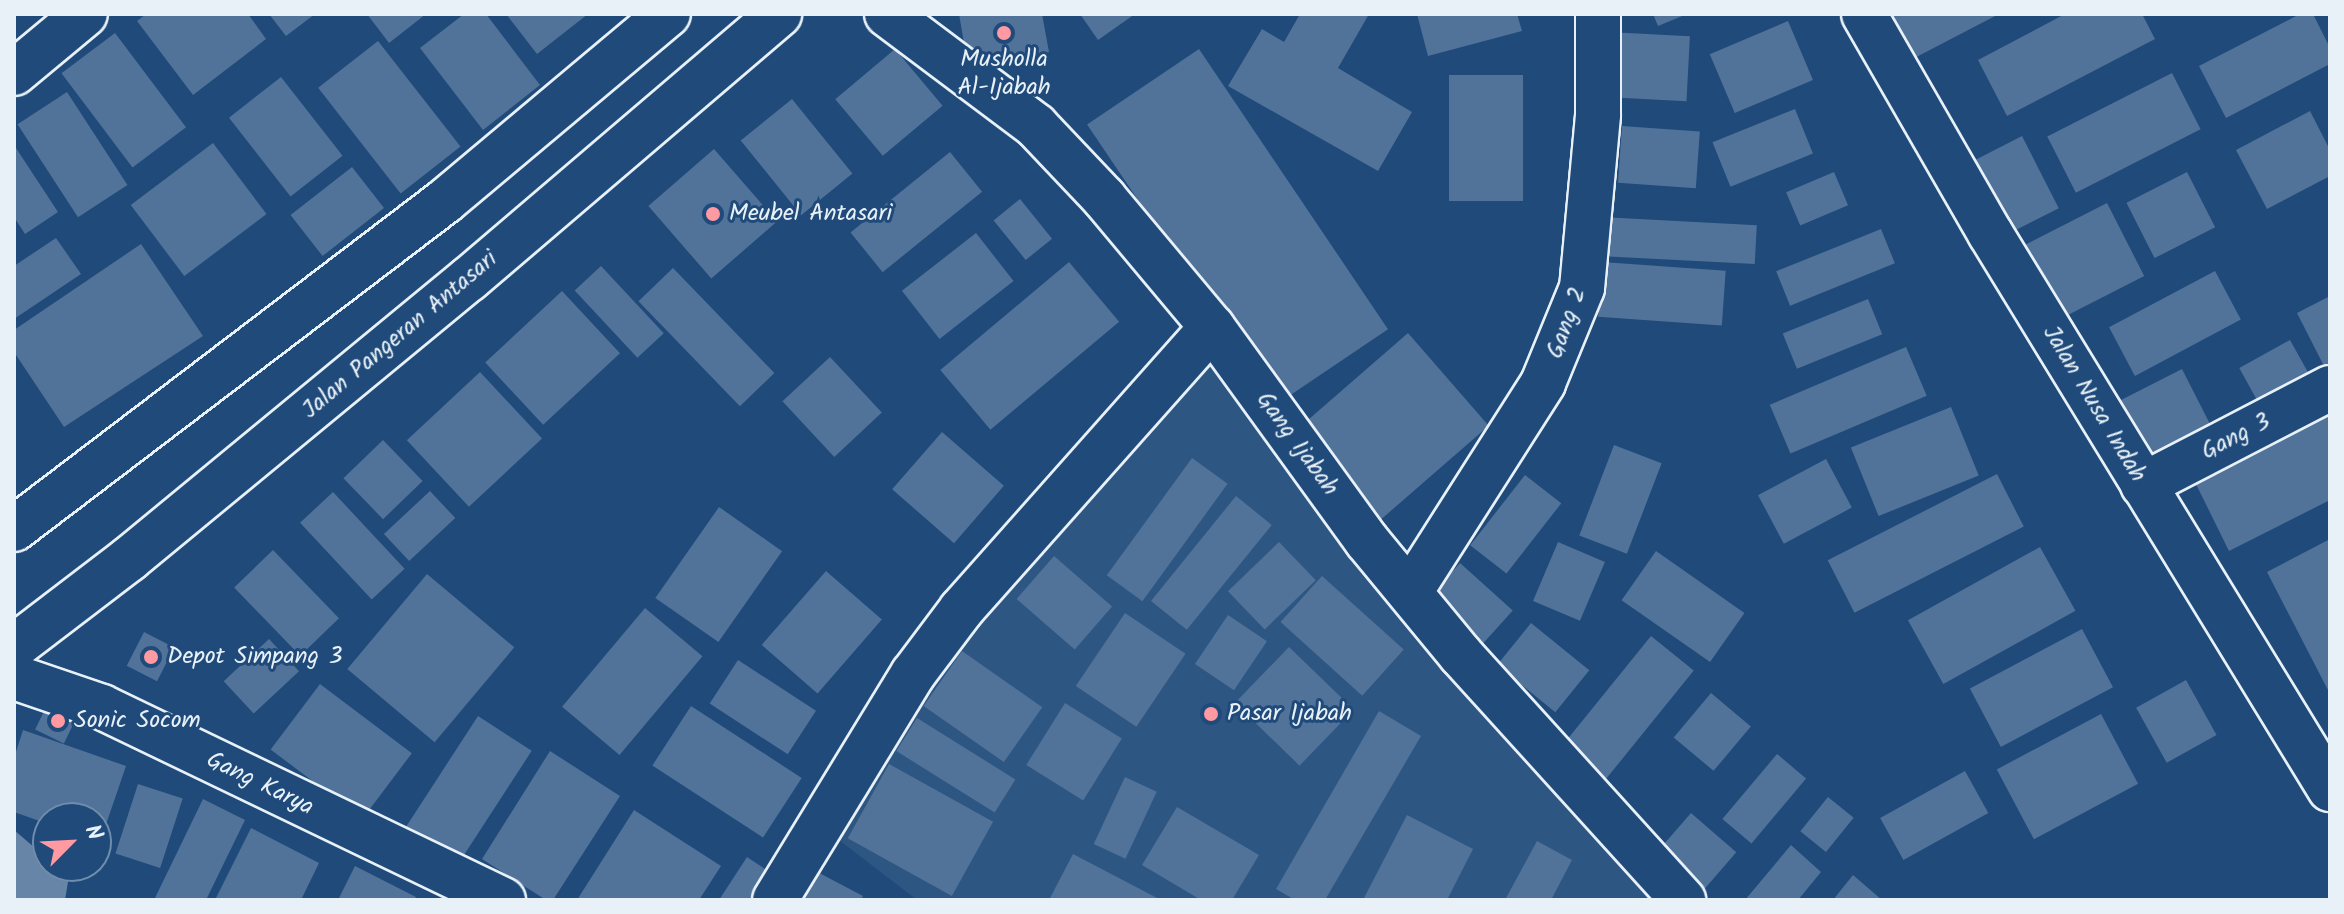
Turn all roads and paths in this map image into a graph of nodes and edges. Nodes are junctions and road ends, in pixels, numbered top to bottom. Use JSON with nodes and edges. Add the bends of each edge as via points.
{"nodes":[{"id":1,"x":85,"y":14,"type":"edge"},
{"id":2,"x":668,"y":14,"type":"edge"},
{"id":3,"x":779,"y":14,"type":"edge"},
{"id":4,"x":887,"y":14,"type":"edge"},
{"id":5,"x":1598,"y":14,"type":"edge"},
{"id":6,"x":1864,"y":14,"type":"edge"},
{"id":7,"x":14,"y":73,"type":"edge"},
{"id":8,"x":1212,"y":327,"type":"junction"},
{"id":9,"x":2330,"y":388,"type":"edge"},
{"id":10,"x":2143,"y":485,"type":"junction"},
{"id":11,"x":15,"y":528,"type":"edge"},
{"id":12,"x":1410,"y":592,"type":"junction"},
{"id":13,"x":14,"y":647,"type":"edge"},
{"id":14,"x":14,"y":677,"type":"edge"},
{"id":15,"x":2330,"y":789,"type":"edge"},
{"id":16,"x":503,"y":900,"type":"edge"},
{"id":17,"x":775,"y":900,"type":"edge"},
{"id":18,"x":1683,"y":900,"type":"edge"}],
"edges":[{"from":1,"to":7,"type":"main road"},
{"from":2,"to":11,"type":"main road","via":[[445,201]]},
{"from":3,"to":13,"type":"main road","name":"Jalan Pangeran Antasari","via":[[420,319]]},
{"from":4,"to":8,"type":"main road","name":"Gang Ijabah","via":[[1036,126]]},
{"from":5,"to":12,"type":"main road","name":"Gang 2","via":[[1598,114],[1582,288],[1543,383]]},
{"from":6,"to":10,"type":"main road","name":"Jalan Nusa Indah"},
{"from":8,"to":12,"type":"main road","name":"Gang Ijabah"},
{"from":8,"to":17,"type":"main road","via":[[961,610],[913,674]]},
{"from":9,"to":10,"type":"main road","name":"Gang 3"},
{"from":10,"to":15,"type":"main road","name":"Jalan Nusa Indah"},
{"from":12,"to":18,"type":"main road","name":"Gang Ijabah"},
{"from":14,"to":16,"type":"main road","name":"Gang Karya","via":[[102,707]]}]}
